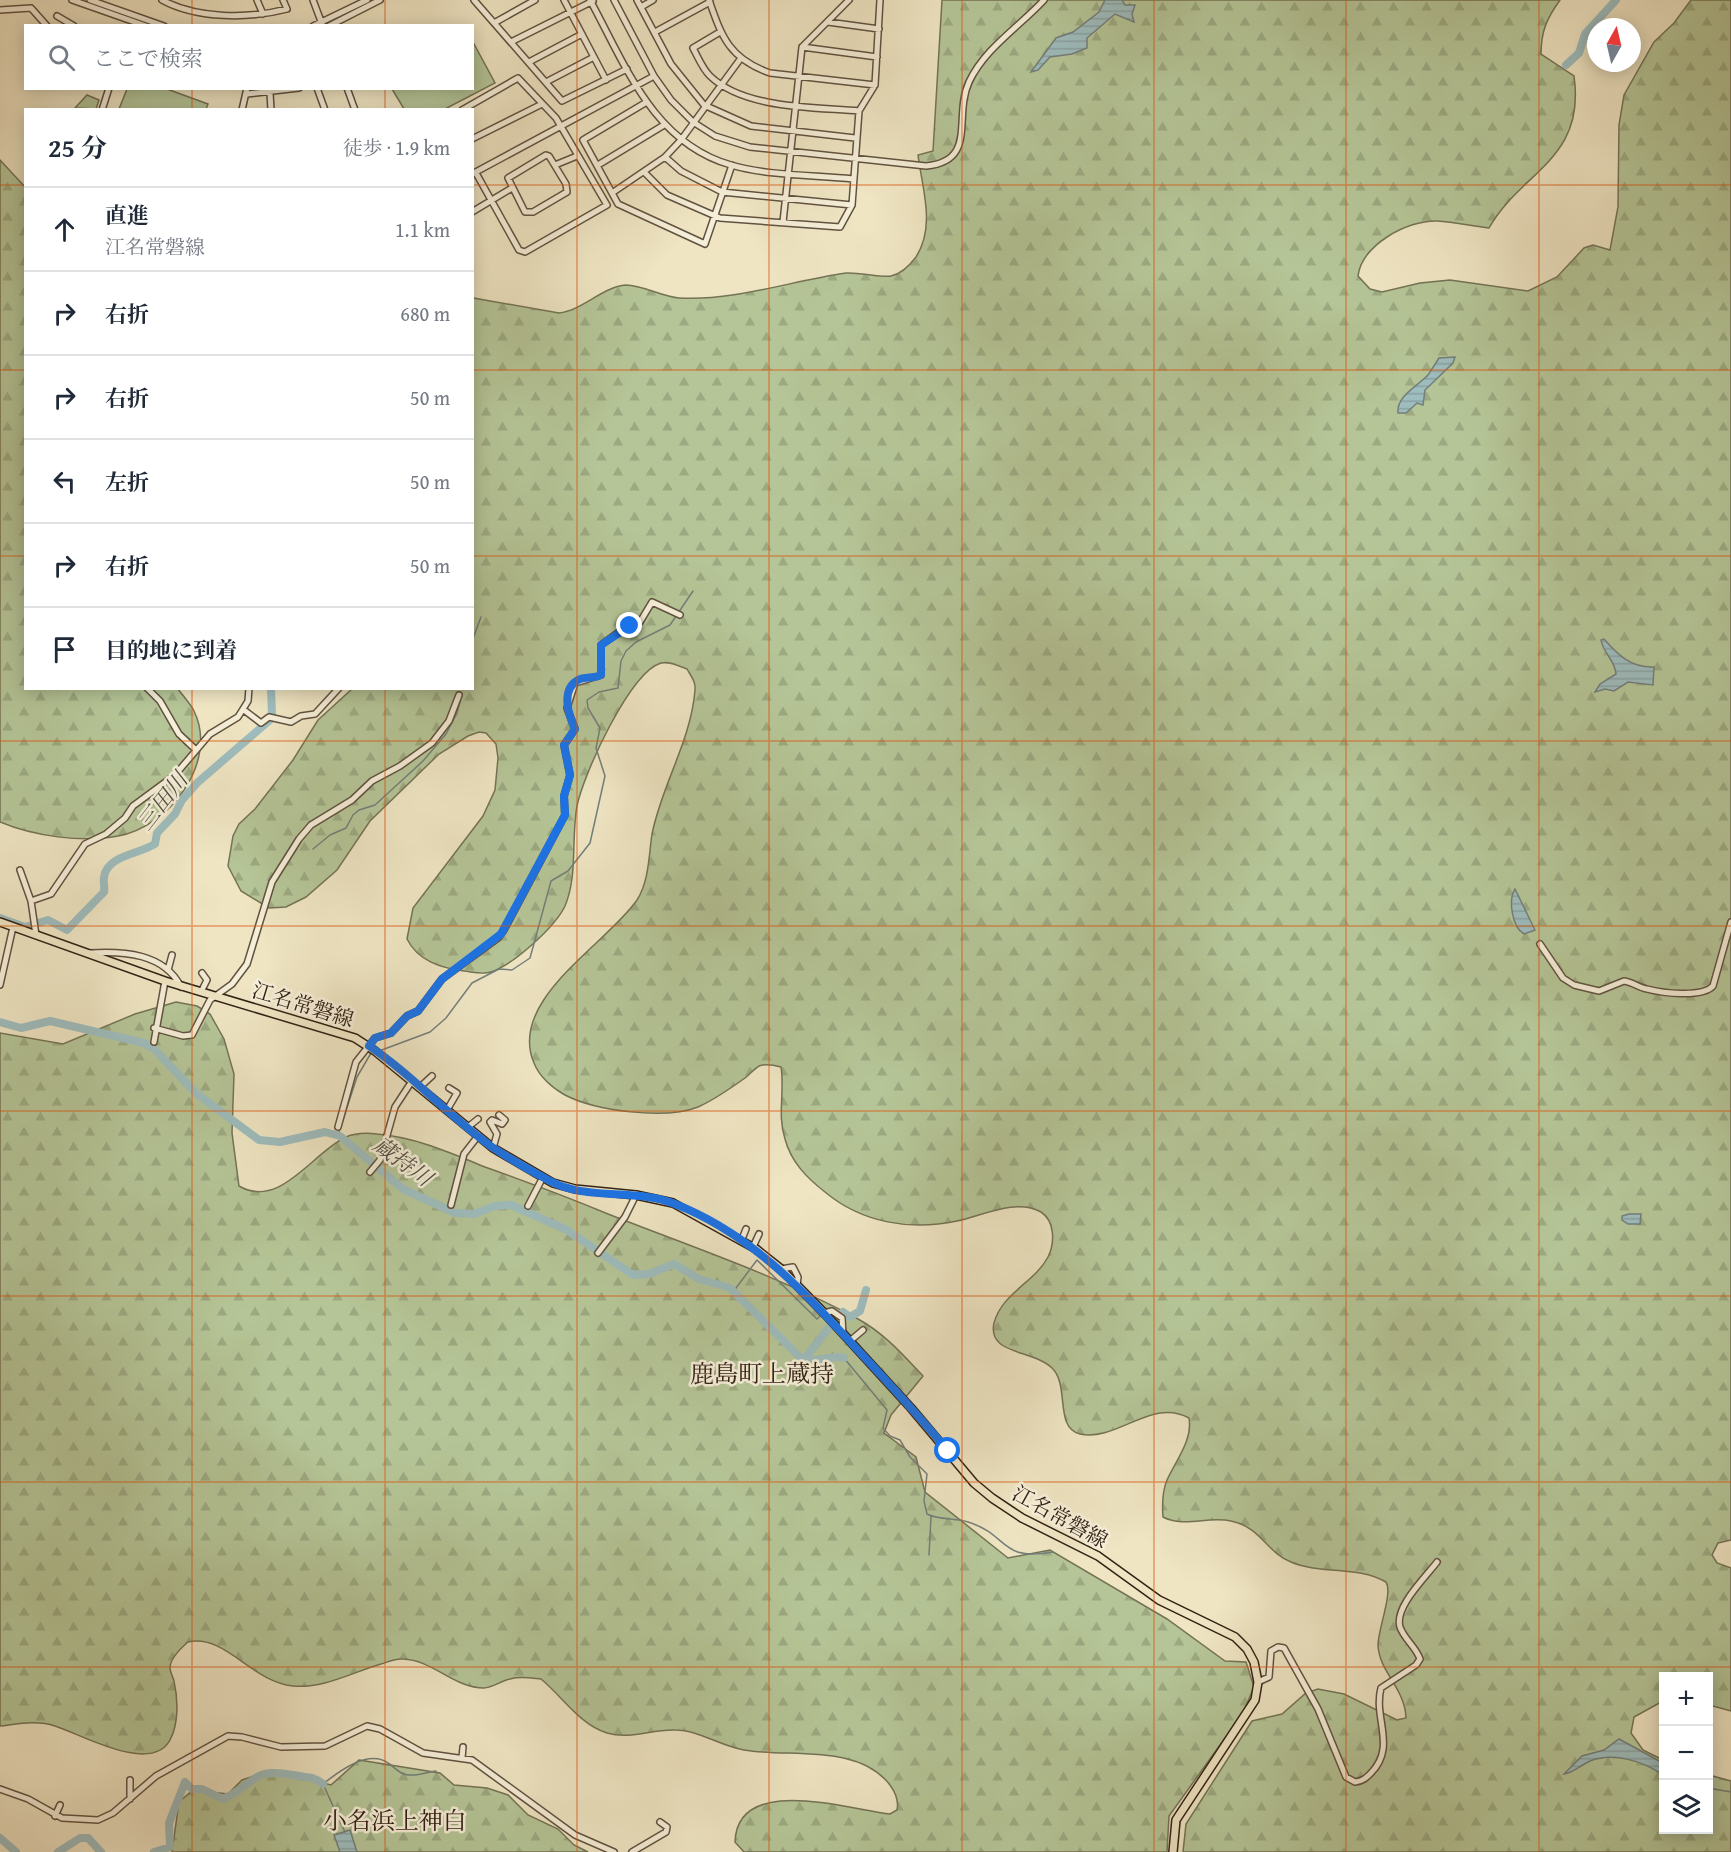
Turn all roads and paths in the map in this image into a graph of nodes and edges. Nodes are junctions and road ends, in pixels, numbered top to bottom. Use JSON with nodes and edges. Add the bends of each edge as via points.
{"nodes":[{"id":1,"x":72,"y":0,"type":"edge"},
{"id":2,"x":90,"y":0,"type":"edge"},
{"id":3,"x":162,"y":0,"type":"edge"},
{"id":4,"x":257,"y":0,"type":"edge"},
{"id":5,"x":283,"y":0,"type":"edge"},
{"id":6,"x":313,"y":0,"type":"edge"},
{"id":7,"x":367,"y":0,"type":"edge"},
{"id":8,"x":380,"y":0,"type":"edge"},
{"id":9,"x":535,"y":0,"type":"edge"},
{"id":10,"x":564,"y":0,"type":"edge"},
{"id":11,"x":592,"y":0,"type":"edge"},
{"id":12,"x":614,"y":0,"type":"edge"},
{"id":13,"x":637,"y":0,"type":"edge"},
{"id":14,"x":653,"y":0,"type":"edge"},
{"id":15,"x":849,"y":0,"type":"edge"},
{"id":16,"x":880,"y":0,"type":"edge"},
{"id":17,"x":1044,"y":0,"type":"edge"},
{"id":18,"x":477,"y":1,"type":"edge"},
{"id":19,"x":710,"y":1,"type":"edge"},
{"id":20,"x":641,"y":7,"type":"junction"},
{"id":21,"x":0,"y":10,"type":"edge"},
{"id":22,"x":570,"y":12,"type":"junction"},
{"id":23,"x":263,"y":14,"type":"junction"},
{"id":24,"x":57,"y":16,"type":"dead end"},
{"id":25,"x":133,"y":20,"type":"edge"},
{"id":26,"x":828,"y":22,"type":"junction"},
{"id":27,"x":494,"y":23,"type":"junction"},
{"id":28,"x":45,"y":24,"type":"edge"},
{"id":29,"x":71,"y":24,"type":"edge"},
{"id":30,"x":154,"y":24,"type":"edge"},
{"id":31,"x":322,"y":24,"type":"edge"},
{"id":32,"x":333,"y":24,"type":"edge"},
{"id":33,"x":879,"y":28,"type":"junction"},
{"id":34,"x":655,"y":32,"type":"junction"},
{"id":35,"x":720,"y":32,"type":"junction"},
{"id":36,"x":582,"y":34,"type":"junction"},
{"id":37,"x":511,"y":42,"type":"junction"},
{"id":38,"x":802,"y":47,"type":"junction"},
{"id":39,"x":594,"y":57,"type":"junction"},
{"id":40,"x":877,"y":57,"type":"junction"},
{"id":41,"x":741,"y":58,"type":"junction"},
{"id":42,"x":529,"y":62,"type":"junction"},
{"id":43,"x":627,"y":69,"type":"junction"},
{"id":44,"x":654,"y":76,"type":"junction"},
{"id":45,"x":799,"y":76,"type":"junction"},
{"id":46,"x":606,"y":80,"type":"junction"},
{"id":47,"x":546,"y":82,"type":"junction"},
{"id":48,"x":722,"y":84,"type":"junction"},
{"id":49,"x":875,"y":85,"type":"junction"},
{"id":50,"x":636,"y":87,"type":"junction"},
{"id":51,"x":108,"y":90,"type":"edge"},
{"id":52,"x":287,"y":90,"type":"edge"},
{"id":53,"x":318,"y":90,"type":"edge"},
{"id":54,"x":348,"y":90,"type":"edge"},
{"id":55,"x":247,"y":91,"type":"edge"},
{"id":56,"x":270,"y":93,"type":"junction"},
{"id":57,"x":645,"y":103,"type":"junction"},
{"id":58,"x":542,"y":104,"type":"junction"},
{"id":59,"x":796,"y":105,"type":"junction"},
{"id":60,"x":706,"y":106,"type":"junction"},
{"id":61,"x":103,"y":108,"type":"edge"},
{"id":62,"x":243,"y":108,"type":"edge"},
{"id":63,"x":271,"y":108,"type":"edge"},
{"id":64,"x":325,"y":108,"type":"edge"},
{"id":65,"x":354,"y":108,"type":"edge"},
{"id":66,"x":466,"y":108,"type":"edge"},
{"id":67,"x":859,"y":111,"type":"junction"},
{"id":68,"x":693,"y":122,"type":"junction"},
{"id":69,"x":664,"y":125,"type":"junction"},
{"id":70,"x":561,"y":128,"type":"junction"},
{"id":71,"x":792,"y":131,"type":"junction"},
{"id":72,"x":474,"y":138,"type":"edge"},
{"id":73,"x":855,"y":138,"type":"junction"},
{"id":74,"x":681,"y":140,"type":"junction"},
{"id":75,"x":790,"y":151,"type":"junction"},
{"id":76,"x":577,"y":156,"type":"junction"},
{"id":77,"x":665,"y":157,"type":"junction"},
{"id":78,"x":855,"y":158,"type":"junction"},
{"id":79,"x":555,"y":165,"type":"junction"},
{"id":80,"x":598,"y":165,"type":"junction"},
{"id":81,"x":732,"y":165,"type":"junction"},
{"id":82,"x":644,"y":172,"type":"junction"},
{"id":83,"x":788,"y":172,"type":"junction"},
{"id":84,"x":474,"y":174,"type":"edge"},
{"id":85,"x":853,"y":179,"type":"junction"},
{"id":86,"x":512,"y":188,"type":"junction"},
{"id":87,"x":722,"y":192,"type":"junction"},
{"id":88,"x":612,"y":193,"type":"junction"},
{"id":89,"x":785,"y":197,"type":"junction"},
{"id":90,"x":492,"y":201,"type":"junction"},
{"id":91,"x":852,"y":205,"type":"junction"},
{"id":92,"x":474,"y":211,"type":"edge"},
{"id":93,"x":714,"y":216,"type":"junction"},
{"id":94,"x":783,"y":222,"type":"junction"},
{"id":95,"x":680,"y":615,"type":"dead end"},
{"id":96,"x":149,"y":690,"type":"edge"},
{"id":97,"x":249,"y":690,"type":"edge"},
{"id":98,"x":337,"y":690,"type":"edge"},
{"id":99,"x":459,"y":695,"type":"dead end"},
{"id":100,"x":244,"y":710,"type":"junction"},
{"id":101,"x":196,"y":750,"type":"junction"},
{"id":102,"x":20,"y":870,"type":"dead end"},
{"id":103,"x":31,"y":901,"type":"junction"},
{"id":104,"x":0,"y":922,"type":"edge"},
{"id":105,"x":1731,"y":922,"type":"edge"},
{"id":106,"x":14,"y":927,"type":"junction"},
{"id":107,"x":36,"y":935,"type":"junction"},
{"id":108,"x":1540,"y":944,"type":"dead end"},
{"id":109,"x":88,"y":953,"type":"junction"},
{"id":110,"x":172,"y":955,"type":"dead end"},
{"id":111,"x":168,"y":970,"type":"junction"},
{"id":112,"x":202,"y":973,"type":"dead end"},
{"id":113,"x":165,"y":981,"type":"junction"},
{"id":114,"x":0,"y":985,"type":"edge"},
{"id":115,"x":181,"y":987,"type":"junction"},
{"id":116,"x":201,"y":992,"type":"junction"},
{"id":117,"x":214,"y":996,"type":"junction"},
{"id":118,"x":154,"y":1028,"type":"junction"},
{"id":119,"x":154,"y":1042,"type":"dead end"},
{"id":120,"x":374,"y":1050,"type":"junction"},
{"id":121,"x":432,"y":1076,"type":"dead end"},
{"id":122,"x":412,"y":1081,"type":"junction"},
{"id":123,"x":420,"y":1087,"type":"junction"},
{"id":124,"x":449,"y":1088,"type":"dead end"},
{"id":125,"x":447,"y":1110,"type":"junction"},
{"id":126,"x":499,"y":1115,"type":"dead end"},
{"id":127,"x":478,"y":1119,"type":"dead end"},
{"id":128,"x":338,"y":1127,"type":"dead end"},
{"id":129,"x":468,"y":1127,"type":"junction"},
{"id":130,"x":478,"y":1136,"type":"junction"},
{"id":131,"x":493,"y":1148,"type":"junction"},
{"id":132,"x":370,"y":1172,"type":"dead end"},
{"id":133,"x":543,"y":1177,"type":"junction"},
{"id":134,"x":636,"y":1195,"type":"junction"},
{"id":135,"x":451,"y":1205,"type":"dead end"},
{"id":136,"x":528,"y":1206,"type":"dead end"},
{"id":137,"x":746,"y":1229,"type":"dead end"},
{"id":138,"x":759,"y":1234,"type":"dead end"},
{"id":139,"x":742,"y":1239,"type":"junction"},
{"id":140,"x":753,"y":1247,"type":"junction"},
{"id":141,"x":598,"y":1253,"type":"dead end"},
{"id":142,"x":823,"y":1313,"type":"junction"},
{"id":143,"x":863,"y":1330,"type":"dead end"},
{"id":144,"x":843,"y":1334,"type":"junction"},
{"id":145,"x":850,"y":1341,"type":"junction"},
{"id":146,"x":1437,"y":1562,"type":"dead end"},
{"id":147,"x":1258,"y":1682,"type":"junction"},
{"id":148,"x":463,"y":1747,"type":"dead end"},
{"id":149,"x":462,"y":1758,"type":"junction"},
{"id":150,"x":130,"y":1780,"type":"dead end"},
{"id":151,"x":0,"y":1789,"type":"edge"},
{"id":152,"x":130,"y":1799,"type":"junction"},
{"id":153,"x":60,"y":1805,"type":"dead end"},
{"id":154,"x":56,"y":1816,"type":"junction"},
{"id":155,"x":660,"y":1822,"type":"dead end"},
{"id":156,"x":614,"y":1852,"type":"edge"},
{"id":157,"x":632,"y":1852,"type":"edge"},
{"id":158,"x":1173,"y":1852,"type":"edge"}],
"edges":[{"from":1,"to":25,"type":"street"},
{"from":2,"to":25,"type":"street"},
{"from":3,"to":23,"type":"street","via":[[204,13]]},
{"from":4,"to":23,"type":"street"},
{"from":5,"to":23,"type":"street","via":[[286,9]]},
{"from":6,"to":31,"type":"street"},
{"from":7,"to":31,"type":"street"},
{"from":8,"to":32,"type":"street"},
{"from":9,"to":27,"type":"street"},
{"from":10,"to":22,"type":"street"},
{"from":11,"to":22,"type":"street"},
{"from":11,"to":43,"type":"street"},
{"from":12,"to":44,"type":"street"},
{"from":13,"to":20,"type":"street"},
{"from":14,"to":20,"type":"street"},
{"from":15,"to":26,"type":"street"},
{"from":16,"to":33,"type":"street"},
{"from":17,"to":78,"type":"street","via":[[976,68],[964,94],[954,158],[926,166]]},
{"from":18,"to":27,"type":"street"},
{"from":19,"to":34,"type":"street"},
{"from":19,"to":35,"type":"street"},
{"from":20,"to":34,"type":"street"},
{"from":21,"to":28,"type":"street","via":[[31,8]]},
{"from":22,"to":36,"type":"street"},
{"from":22,"to":37,"type":"street"},
{"from":24,"to":29,"type":"street"},
{"from":25,"to":30,"type":"street"},
{"from":26,"to":33,"type":"street"},
{"from":26,"to":38,"type":"street"},
{"from":27,"to":37,"type":"street"},
{"from":33,"to":40,"type":"street"},
{"from":34,"to":60,"type":"street","via":[[675,71]]},
{"from":35,"to":41,"type":"street"},
{"from":35,"to":48,"type":"street","via":[[693,48],[710,76]]},
{"from":36,"to":39,"type":"street"},
{"from":36,"to":42,"type":"street"},
{"from":37,"to":42,"type":"street"},
{"from":38,"to":40,"type":"street"},
{"from":38,"to":45,"type":"street"},
{"from":39,"to":46,"type":"street"},
{"from":39,"to":47,"type":"street"},
{"from":40,"to":49,"type":"street"},
{"from":41,"to":45,"type":"street","via":[[770,73]]},
{"from":41,"to":48,"type":"street"},
{"from":42,"to":47,"type":"street"},
{"from":43,"to":46,"type":"street"},
{"from":43,"to":50,"type":"street"},
{"from":44,"to":50,"type":"street"},
{"from":44,"to":68,"type":"street"},
{"from":45,"to":49,"type":"street"},
{"from":45,"to":59,"type":"street"},
{"from":46,"to":47,"type":"street","via":[[562,101]]},
{"from":48,"to":59,"type":"street","via":[[750,98]]},
{"from":48,"to":60,"type":"street"},
{"from":49,"to":67,"type":"street"},
{"from":50,"to":57,"type":"street"},
{"from":50,"to":70,"type":"street"},
{"from":51,"to":61,"type":"street"},
{"from":52,"to":56,"type":"street"},
{"from":53,"to":64,"type":"street"},
{"from":54,"to":65,"type":"street"},
{"from":55,"to":56,"type":"street"},
{"from":55,"to":62,"type":"street"},
{"from":56,"to":63,"type":"street"},
{"from":57,"to":69,"type":"street"},
{"from":57,"to":80,"type":"street","via":[[584,140]]},
{"from":58,"to":66,"type":"street","via":[[518,78]]},
{"from":58,"to":70,"type":"street"},
{"from":58,"to":72,"type":"street"},
{"from":59,"to":67,"type":"street"},
{"from":59,"to":71,"type":"street"},
{"from":60,"to":68,"type":"street"},
{"from":60,"to":71,"type":"street","via":[[751,126]]},
{"from":67,"to":73,"type":"street"},
{"from":68,"to":74,"type":"street"},
{"from":68,"to":75,"type":"street","via":[[731,142]]},
{"from":69,"to":74,"type":"street"},
{"from":69,"to":80,"type":"street"},
{"from":70,"to":76,"type":"street"},
{"from":70,"to":84,"type":"street"},
{"from":71,"to":73,"type":"street"},
{"from":71,"to":75,"type":"street"},
{"from":73,"to":78,"type":"street"},
{"from":74,"to":77,"type":"street"},
{"from":74,"to":81,"type":"street"},
{"from":75,"to":78,"type":"street"},
{"from":75,"to":83,"type":"street"},
{"from":76,"to":79,"type":"street"},
{"from":76,"to":90,"type":"street","via":[[607,205],[525,252],[519,250]]},
{"from":77,"to":82,"type":"street"},
{"from":77,"to":87,"type":"street","via":[[681,171]]},
{"from":78,"to":85,"type":"street"},
{"from":79,"to":86,"type":"street","via":[[549,156],[509,175],[507,180]]},
{"from":79,"to":86,"type":"street","via":[[567,192],[533,212],[525,212]]},
{"from":80,"to":88,"type":"street"},
{"from":81,"to":83,"type":"street"},
{"from":81,"to":87,"type":"street"},
{"from":82,"to":88,"type":"street"},
{"from":82,"to":93,"type":"street","via":[[667,195]]},
{"from":83,"to":85,"type":"street"},
{"from":83,"to":89,"type":"street"},
{"from":84,"to":90,"type":"street"},
{"from":85,"to":91,"type":"street"},
{"from":86,"to":90,"type":"street"},
{"from":87,"to":89,"type":"street"},
{"from":87,"to":93,"type":"street"},
{"from":88,"to":93,"type":"street","via":[[618,204],[705,244]]},
{"from":89,"to":91,"type":"street"},
{"from":89,"to":94,"type":"street"},
{"from":90,"to":92,"type":"street"},
{"from":91,"to":94,"type":"street","via":[[840,227]]},
{"from":93,"to":94,"type":"street"},
{"from":95,"to":120,"type":"street","via":[[652,602],[640,622],[601,645],[601,675],[578,680],[568,699],[575,729],[564,745],[570,775],[564,796],[565,815],[504,930],[442,979],[418,1011],[407,1016],[391,1033],[375,1038]]},
{"from":96,"to":101,"type":"street","via":[[179,734]]},
{"from":97,"to":100,"type":"street"},
{"from":98,"to":100,"type":"street","via":[[315,714],[291,722],[269,717],[261,723]]},
{"from":99,"to":117,"type":"street","via":[[446,726],[426,748],[395,770],[377,777],[357,796],[305,831],[275,876],[247,964],[232,984]]},
{"from":100,"to":101,"type":"street","via":[[232,723],[210,734]]},
{"from":101,"to":103,"type":"street","via":[[176,775],[138,802],[106,834],[85,844],[51,894]]},
{"from":102,"to":103,"type":"street"},
{"from":103,"to":107,"type":"street"},
{"from":104,"to":106,"type":"main road","name":"江名常磐線"},
{"from":105,"to":108,"type":"street","via":[[1711,988],[1688,994],[1647,989],[1624,981],[1599,991],[1581,988],[1563,978]]},
{"from":106,"to":107,"type":"main road","name":"江名常磐線"},
{"from":106,"to":114,"type":"street"},
{"from":107,"to":109,"type":"main road","name":"江名常磐線"},
{"from":109,"to":111,"type":"street","via":[[143,956]]},
{"from":109,"to":113,"type":"main road","name":"江名常磐線"},
{"from":110,"to":111,"type":"street"},
{"from":111,"to":115,"type":"street"},
{"from":112,"to":116,"type":"street","via":[[207,980]]},
{"from":113,"to":115,"type":"main road","name":"江名常磐線"},
{"from":113,"to":118,"type":"street"},
{"from":115,"to":116,"type":"main road","name":"江名常磐線"},
{"from":116,"to":117,"type":"main road","name":"江名常磐線"},
{"from":117,"to":118,"type":"street","via":[[192,1035]]},
{"from":117,"to":120,"type":"main road","name":"江名常磐線","via":[[341,1032]]},
{"from":118,"to":119,"type":"street"},
{"from":120,"to":122,"type":"main road","name":"江名常磐線"},
{"from":120,"to":128,"type":"street","via":[[356,1062]]},
{"from":121,"to":123,"type":"street"},
{"from":122,"to":123,"type":"main road","name":"江名常磐線"},
{"from":122,"to":132,"type":"street","via":[[395,1107],[380,1160]]},
{"from":123,"to":125,"type":"main road","name":"江名常磐線"},
{"from":124,"to":125,"type":"street","via":[[456,1093]]},
{"from":125,"to":129,"type":"main road","name":"江名常磐線"},
{"from":126,"to":131,"type":"street","via":[[505,1120],[502,1124],[490,1122],[497,1136]]},
{"from":127,"to":129,"type":"street"},
{"from":129,"to":130,"type":"main road","name":"江名常磐線"},
{"from":130,"to":131,"type":"main road","name":"江名常磐線"},
{"from":130,"to":135,"type":"street","via":[[465,1154]]},
{"from":131,"to":133,"type":"main road","name":"江名常磐線"},
{"from":133,"to":134,"type":"main road","name":"江名常磐線","via":[[575,1189]]},
{"from":133,"to":136,"type":"street"},
{"from":134,"to":139,"type":"main road","name":"江名常磐線","via":[[673,1203]]},
{"from":134,"to":141,"type":"street","via":[[626,1217]]},
{"from":137,"to":139,"type":"street"},
{"from":138,"to":140,"type":"street"},
{"from":139,"to":140,"type":"main road","name":"江名常磐線"},
{"from":140,"to":142,"type":"main road","name":"江名常磐線"},
{"from":142,"to":144,"type":"main road","name":"江名常磐線"},
{"from":142,"to":144,"type":"street","via":[[832,1311],[839,1316],[844,1324]]},
{"from":143,"to":145,"type":"street"},
{"from":144,"to":145,"type":"main road","name":"江名常磐線"},
{"from":145,"to":147,"type":"main road","name":"江名常磐線","via":[[974,1483],[1022,1518],[1098,1556],[1159,1600],[1235,1637],[1254,1662]]},
{"from":146,"to":147,"type":"street","via":[[1412,1593],[1401,1615],[1400,1627],[1420,1659],[1381,1688],[1385,1750],[1364,1780],[1355,1782],[1346,1777],[1318,1709],[1284,1648],[1270,1651],[1269,1677]]},
{"from":147,"to":158,"type":"main road","via":[[1248,1714],[1176,1820]]},
{"from":148,"to":149,"type":"street"},
{"from":149,"to":152,"type":"street","via":[[423,1753],[367,1726],[334,1744],[314,1747],[281,1748],[228,1736],[156,1776]]},
{"from":149,"to":156,"type":"street","via":[[483,1765],[574,1834]]},
{"from":150,"to":152,"type":"street"},
{"from":151,"to":154,"type":"street","via":[[28,1799]]},
{"from":152,"to":154,"type":"street","via":[[98,1820]]},
{"from":153,"to":154,"type":"street"},
{"from":155,"to":157,"type":"street","via":[[667,1827],[666,1832]]}]}
